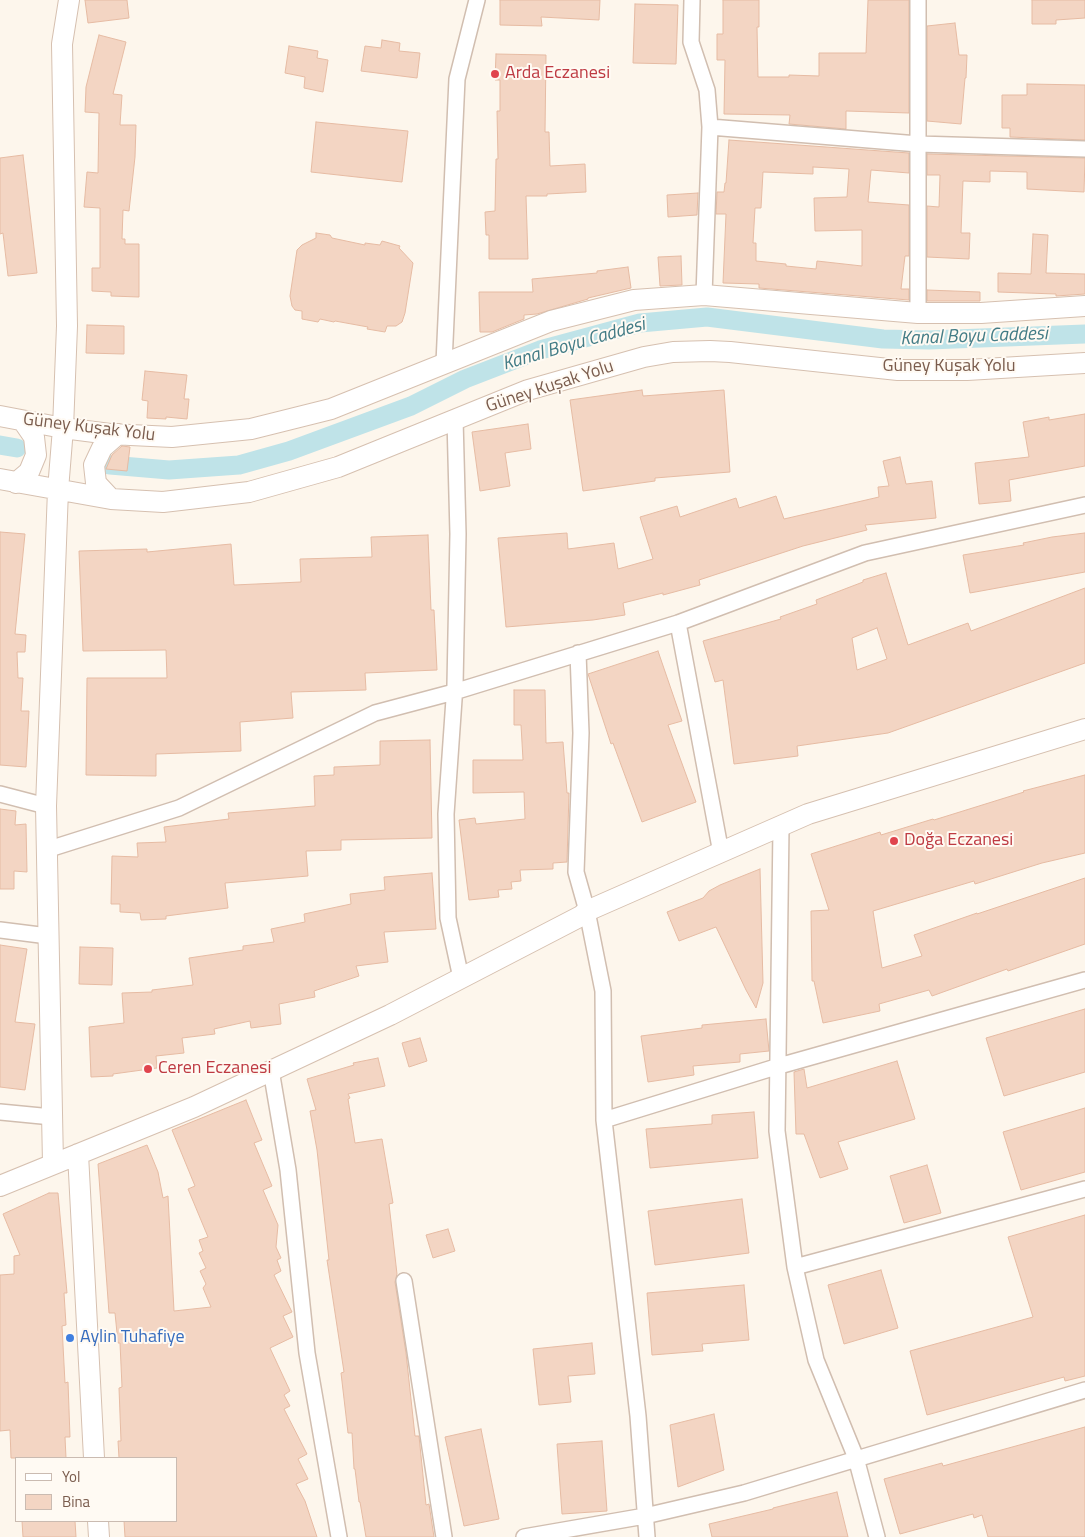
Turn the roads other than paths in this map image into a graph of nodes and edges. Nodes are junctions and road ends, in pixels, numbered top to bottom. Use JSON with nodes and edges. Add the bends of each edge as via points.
{"nodes":[{"id":1,"x":69,"y":0,"type":"edge"},
{"id":2,"x":477,"y":0,"type":"edge"},
{"id":3,"x":692,"y":0,"type":"edge"},
{"id":4,"x":918,"y":0,"type":"edge"},
{"id":5,"x":710,"y":127,"type":"junction"},
{"id":6,"x":918,"y":144,"type":"junction"},
{"id":7,"x":1085,"y":149,"type":"edge"},
{"id":8,"x":704,"y":295,"type":"junction"},
{"id":9,"x":1085,"y":306,"type":"edge"},
{"id":10,"x":918,"y":313,"type":"junction"},
{"id":11,"x":1085,"y":363,"type":"edge"},
{"id":12,"x":444,"y":364,"type":"junction"},
{"id":13,"x":0,"y":416,"type":"edge"},
{"id":14,"x":455,"y":419,"type":"junction"},
{"id":15,"x":23,"y":421,"type":"junction"},
{"id":16,"x":63,"y":428,"type":"junction"},
{"id":17,"x":118,"y":434,"type":"junction"},
{"id":18,"x":8,"y":482,"type":"edge"},
{"id":19,"x":58,"y":490,"type":"junction"},
{"id":20,"x":111,"y":499,"type":"junction"},
{"id":21,"x":1085,"y":505,"type":"edge"},
{"id":22,"x":678,"y":623,"type":"junction"},
{"id":23,"x":578,"y":653,"type":"junction"},
{"id":24,"x":454,"y":692,"type":"junction"},
{"id":25,"x":1085,"y":729,"type":"edge"},
{"id":26,"x":0,"y":794,"type":"edge"},
{"id":27,"x":46,"y":806,"type":"junction"},
{"id":28,"x":781,"y":826,"type":"junction"},
{"id":29,"x":46,"y":850,"type":"junction"},
{"id":30,"x":720,"y":853,"type":"junction"},
{"id":31,"x":587,"y":911,"type":"junction"},
{"id":32,"x":0,"y":930,"type":"edge"},
{"id":33,"x":48,"y":936,"type":"junction"},
{"id":34,"x":461,"y":978,"type":"junction"},
{"id":35,"x":1085,"y":980,"type":"edge"},
{"id":36,"x":779,"y":1066,"type":"junction"},
{"id":37,"x":271,"y":1070,"type":"junction"},
{"id":38,"x":0,"y":1112,"type":"edge"},
{"id":39,"x":52,"y":1117,"type":"junction"},
{"id":40,"x":604,"y":1120,"type":"junction"},
{"id":41,"x":78,"y":1154,"type":"junction"},
{"id":42,"x":53,"y":1164,"type":"junction"},
{"id":43,"x":0,"y":1186,"type":"edge"},
{"id":44,"x":1085,"y":1189,"type":"edge"},
{"id":45,"x":795,"y":1267,"type":"junction"},
{"id":46,"x":404,"y":1281,"type":"dead end"},
{"id":47,"x":1085,"y":1390,"type":"edge"},
{"id":48,"x":94,"y":1457,"type":"edge"},
{"id":49,"x":856,"y":1458,"type":"junction"},
{"id":50,"x":645,"y":1516,"type":"junction"},
{"id":51,"x":98,"y":1522,"type":"edge"},
{"id":52,"x":99,"y":1537,"type":"edge"},
{"id":53,"x":339,"y":1537,"type":"edge"},
{"id":54,"x":444,"y":1537,"type":"edge"},
{"id":55,"x":524,"y":1537,"type":"edge"},
{"id":56,"x":647,"y":1537,"type":"edge"},
{"id":57,"x":877,"y":1537,"type":"edge"}],
"edges":[{"from":1,"to":16,"type":"main road","via":[[62,44],[67,326]]},
{"from":2,"to":12,"type":"street","via":[[457,79]]},
{"from":3,"to":5,"type":"street","via":[[691,42],[707,90]]},
{"from":4,"to":6,"type":"street"},
{"from":5,"to":6,"type":"street"},
{"from":5,"to":8,"type":"street"},
{"from":6,"to":7,"type":"street"},
{"from":6,"to":10,"type":"street"},
{"from":8,"to":10,"type":"main road","name":"Güney Kuşak Yolu"},
{"from":8,"to":12,"type":"main road","name":"Güney Kuşak Yolu","via":[[634,300],[551,321]]},
{"from":9,"to":10,"type":"main road","name":"Güney Kuşak Yolu","via":[[981,313]]},
{"from":11,"to":14,"type":"main road","name":"Güney Kuşak Yolu","via":[[967,370],[898,370],[730,352],[673,352],[644,357],[528,390]]},
{"from":12,"to":17,"type":"main road","name":"Güney Kuşak Yolu","via":[[331,409],[251,429],[172,437]]},
{"from":13,"to":15,"type":"main road","name":"Güney Kuşak Yolu"},
{"from":14,"to":20,"type":"main road","name":"Güney Kuşak Yolu","via":[[338,467],[249,492],[164,502]]},
{"from":14,"to":24,"type":"street","via":[[458,534]]},
{"from":15,"to":16,"type":"main road","name":"Güney Kuşak Yolu"},
{"from":15,"to":18,"type":"main road","via":[[34,437],[36,455],[29,472]]},
{"from":16,"to":17,"type":"main road","name":"Güney Kuşak Yolu"},
{"from":16,"to":19,"type":"main road"},
{"from":17,"to":20,"type":"main road","via":[[102,448],[94,465],[96,483]]},
{"from":18,"to":19,"type":"main road","name":"Güney Kuşak Yolu"},
{"from":19,"to":20,"type":"main road","name":"Güney Kuşak Yolu"},
{"from":19,"to":27,"type":"main road"},
{"from":21,"to":22,"type":"street","via":[[865,554]]},
{"from":22,"to":23,"type":"street"},
{"from":22,"to":30,"type":"street"},
{"from":23,"to":24,"type":"street"},
{"from":23,"to":31,"type":"street","via":[[581,733],[576,872]]},
{"from":24,"to":29,"type":"street","via":[[375,713],[179,808]]},
{"from":24,"to":34,"type":"street","via":[[446,814],[448,918]]},
{"from":25,"to":28,"type":"main road","via":[[808,814]]},
{"from":26,"to":27,"type":"street"},
{"from":27,"to":29,"type":"main road"},
{"from":28,"to":30,"type":"main road"},
{"from":28,"to":36,"type":"street"},
{"from":29,"to":33,"type":"main road"},
{"from":30,"to":31,"type":"main road"},
{"from":31,"to":34,"type":"main road"},
{"from":31,"to":40,"type":"street","via":[[603,991]]},
{"from":32,"to":33,"type":"street"},
{"from":33,"to":39,"type":"main road"},
{"from":34,"to":37,"type":"main road"},
{"from":35,"to":36,"type":"street"},
{"from":36,"to":40,"type":"street"},
{"from":36,"to":45,"type":"street","via":[[777,1131]]},
{"from":37,"to":41,"type":"main road","via":[[194,1107]]},
{"from":37,"to":53,"type":"street","via":[[288,1170],[307,1353]]},
{"from":38,"to":39,"type":"street"},
{"from":39,"to":42,"type":"main road"},
{"from":40,"to":50,"type":"street","via":[[638,1416]]},
{"from":41,"to":42,"type":"main road"},
{"from":41,"to":48,"type":"main road"},
{"from":42,"to":43,"type":"main road"},
{"from":44,"to":45,"type":"street"},
{"from":45,"to":49,"type":"street","via":[[816,1360]]},
{"from":46,"to":54,"type":"street"},
{"from":47,"to":49,"type":"street"},
{"from":49,"to":50,"type":"street","via":[[744,1493]]},
{"from":49,"to":57,"type":"street"},
{"from":50,"to":55,"type":"street"},
{"from":50,"to":56,"type":"street"},
{"from":51,"to":52,"type":"main road"}]}
